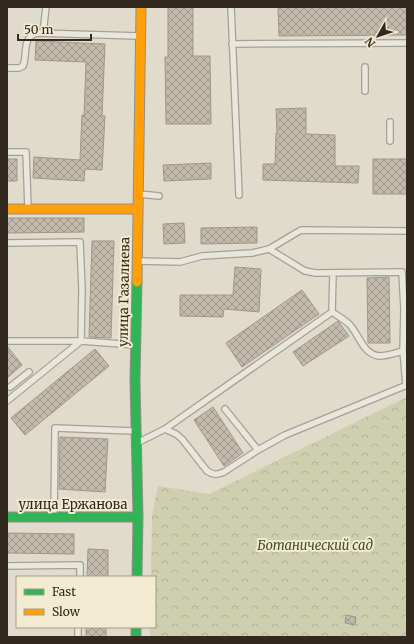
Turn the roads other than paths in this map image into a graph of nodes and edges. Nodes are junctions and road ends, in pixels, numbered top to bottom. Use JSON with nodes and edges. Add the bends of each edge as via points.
{"nodes":[{"id":1,"x":46,"y":7,"type":"edge"},
{"id":2,"x":141,"y":7,"type":"edge"},
{"id":3,"x":230,"y":7,"type":"edge"},
{"id":4,"x":43,"y":33,"type":"junction"},
{"id":5,"x":141,"y":36,"type":"junction"},
{"id":6,"x":407,"y":43,"type":"edge"},
{"id":7,"x":232,"y":44,"type":"junction"},
{"id":8,"x":365,"y":67,"type":"dead end"},
{"id":9,"x":7,"y":68,"type":"edge"},
{"id":10,"x":365,"y":91,"type":"dead end"},
{"id":11,"x":390,"y":122,"type":"dead end"},
{"id":12,"x":390,"y":141,"type":"dead end"},
{"id":13,"x":7,"y":152,"type":"edge"},
{"id":14,"x":138,"y":193,"type":"junction"},
{"id":15,"x":239,"y":195,"type":"dead end"},
{"id":16,"x":159,"y":196,"type":"dead end"},
{"id":17,"x":7,"y":208,"type":"edge"},
{"id":18,"x":28,"y":209,"type":"junction"},
{"id":19,"x":138,"y":209,"type":"junction"},
{"id":20,"x":407,"y":230,"type":"edge"},
{"id":21,"x":7,"y":243,"type":"edge"},
{"id":22,"x":269,"y":249,"type":"junction"},
{"id":23,"x":137,"y":261,"type":"junction"},
{"id":24,"x":333,"y":273,"type":"junction"},
{"id":25,"x":332,"y":312,"type":"junction"},
{"id":26,"x":406,"y":323,"type":"edge"},
{"id":27,"x":7,"y":340,"type":"edge"},
{"id":28,"x":81,"y":341,"type":"junction"},
{"id":29,"x":136,"y":345,"type":"junction"},
{"id":30,"x":403,"y":351,"type":"junction"},
{"id":31,"x":29,"y":372,"type":"dead end"},
{"id":32,"x":407,"y":385,"type":"edge"},
{"id":33,"x":9,"y":389,"type":"edge"},
{"id":34,"x":16,"y":394,"type":"junction"},
{"id":35,"x":7,"y":401,"type":"edge"},
{"id":36,"x":225,"y":408,"type":"dead end"},
{"id":37,"x":165,"y":429,"type":"junction"},
{"id":38,"x":136,"y":431,"type":"junction"},
{"id":39,"x":137,"y":443,"type":"junction"},
{"id":40,"x":258,"y":450,"type":"junction"},
{"id":41,"x":7,"y":517,"type":"edge"},
{"id":42,"x":54,"y":517,"type":"junction"},
{"id":43,"x":138,"y":517,"type":"junction"},
{"id":44,"x":7,"y":566,"type":"edge"},
{"id":45,"x":80,"y":576,"type":"edge"},
{"id":46,"x":137,"y":576,"type":"edge"}],
"edges":[{"from":1,"to":4,"type":"lane"},
{"from":2,"to":5,"type":"main road","name":"улица Газалиева"},
{"from":3,"to":7,"type":"lane"},
{"from":4,"to":5,"type":"lane"},
{"from":4,"to":9,"type":"lane","via":[[33,34],[26,43],[23,66]]},
{"from":5,"to":14,"type":"main road","name":"улица Газалиева"},
{"from":6,"to":7,"type":"lane"},
{"from":7,"to":15,"type":"lane"},
{"from":8,"to":10,"type":"lane"},
{"from":11,"to":12,"type":"lane"},
{"from":13,"to":18,"type":"lane","via":[[26,152]]},
{"from":14,"to":16,"type":"lane"},
{"from":14,"to":19,"type":"main road","name":"улица Газалиева"},
{"from":17,"to":18,"type":"main road"},
{"from":18,"to":19,"type":"main road"},
{"from":19,"to":23,"type":"main road","name":"улица Газалиева"},
{"from":20,"to":22,"type":"lane","via":[[301,230]]},
{"from":21,"to":28,"type":"lane","via":[[80,242]]},
{"from":22,"to":23,"type":"lane","via":[[252,253],[202,256],[180,262]]},
{"from":22,"to":24,"type":"lane","via":[[305,271]]},
{"from":23,"to":29,"type":"main road","name":"улица Газалиева"},
{"from":24,"to":25,"type":"lane"},
{"from":24,"to":26,"type":"lane","via":[[402,272]]},
{"from":25,"to":30,"type":"lane","via":[[350,325],[365,348],[374,355]]},
{"from":25,"to":37,"type":"lane"},
{"from":26,"to":30,"type":"lane"},
{"from":27,"to":28,"type":"lane"},
{"from":28,"to":29,"type":"lane"},
{"from":28,"to":34,"type":"lane"},
{"from":29,"to":38,"type":"main road","name":"улица Газалиева"},
{"from":30,"to":32,"type":"lane"},
{"from":31,"to":33,"type":"lane"},
{"from":32,"to":40,"type":"lane","via":[[286,435]]},
{"from":33,"to":34,"type":"lane"},
{"from":34,"to":35,"type":"lane"},
{"from":36,"to":40,"type":"lane"},
{"from":37,"to":39,"type":"lane"},
{"from":37,"to":40,"type":"lane","via":[[182,439],[212,474],[224,472]]},
{"from":38,"to":39,"type":"main road","name":"улица Газалиева"},
{"from":38,"to":42,"type":"lane","via":[[55,428]]},
{"from":39,"to":43,"type":"main road","name":"улица Газалиева"},
{"from":41,"to":42,"type":"main road","name":"улица Ержанова"},
{"from":42,"to":43,"type":"main road","name":"улица Ержанова"},
{"from":43,"to":46,"type":"main road","name":"улица Газалиева"},
{"from":44,"to":45,"type":"lane","via":[[80,565]]}]}
